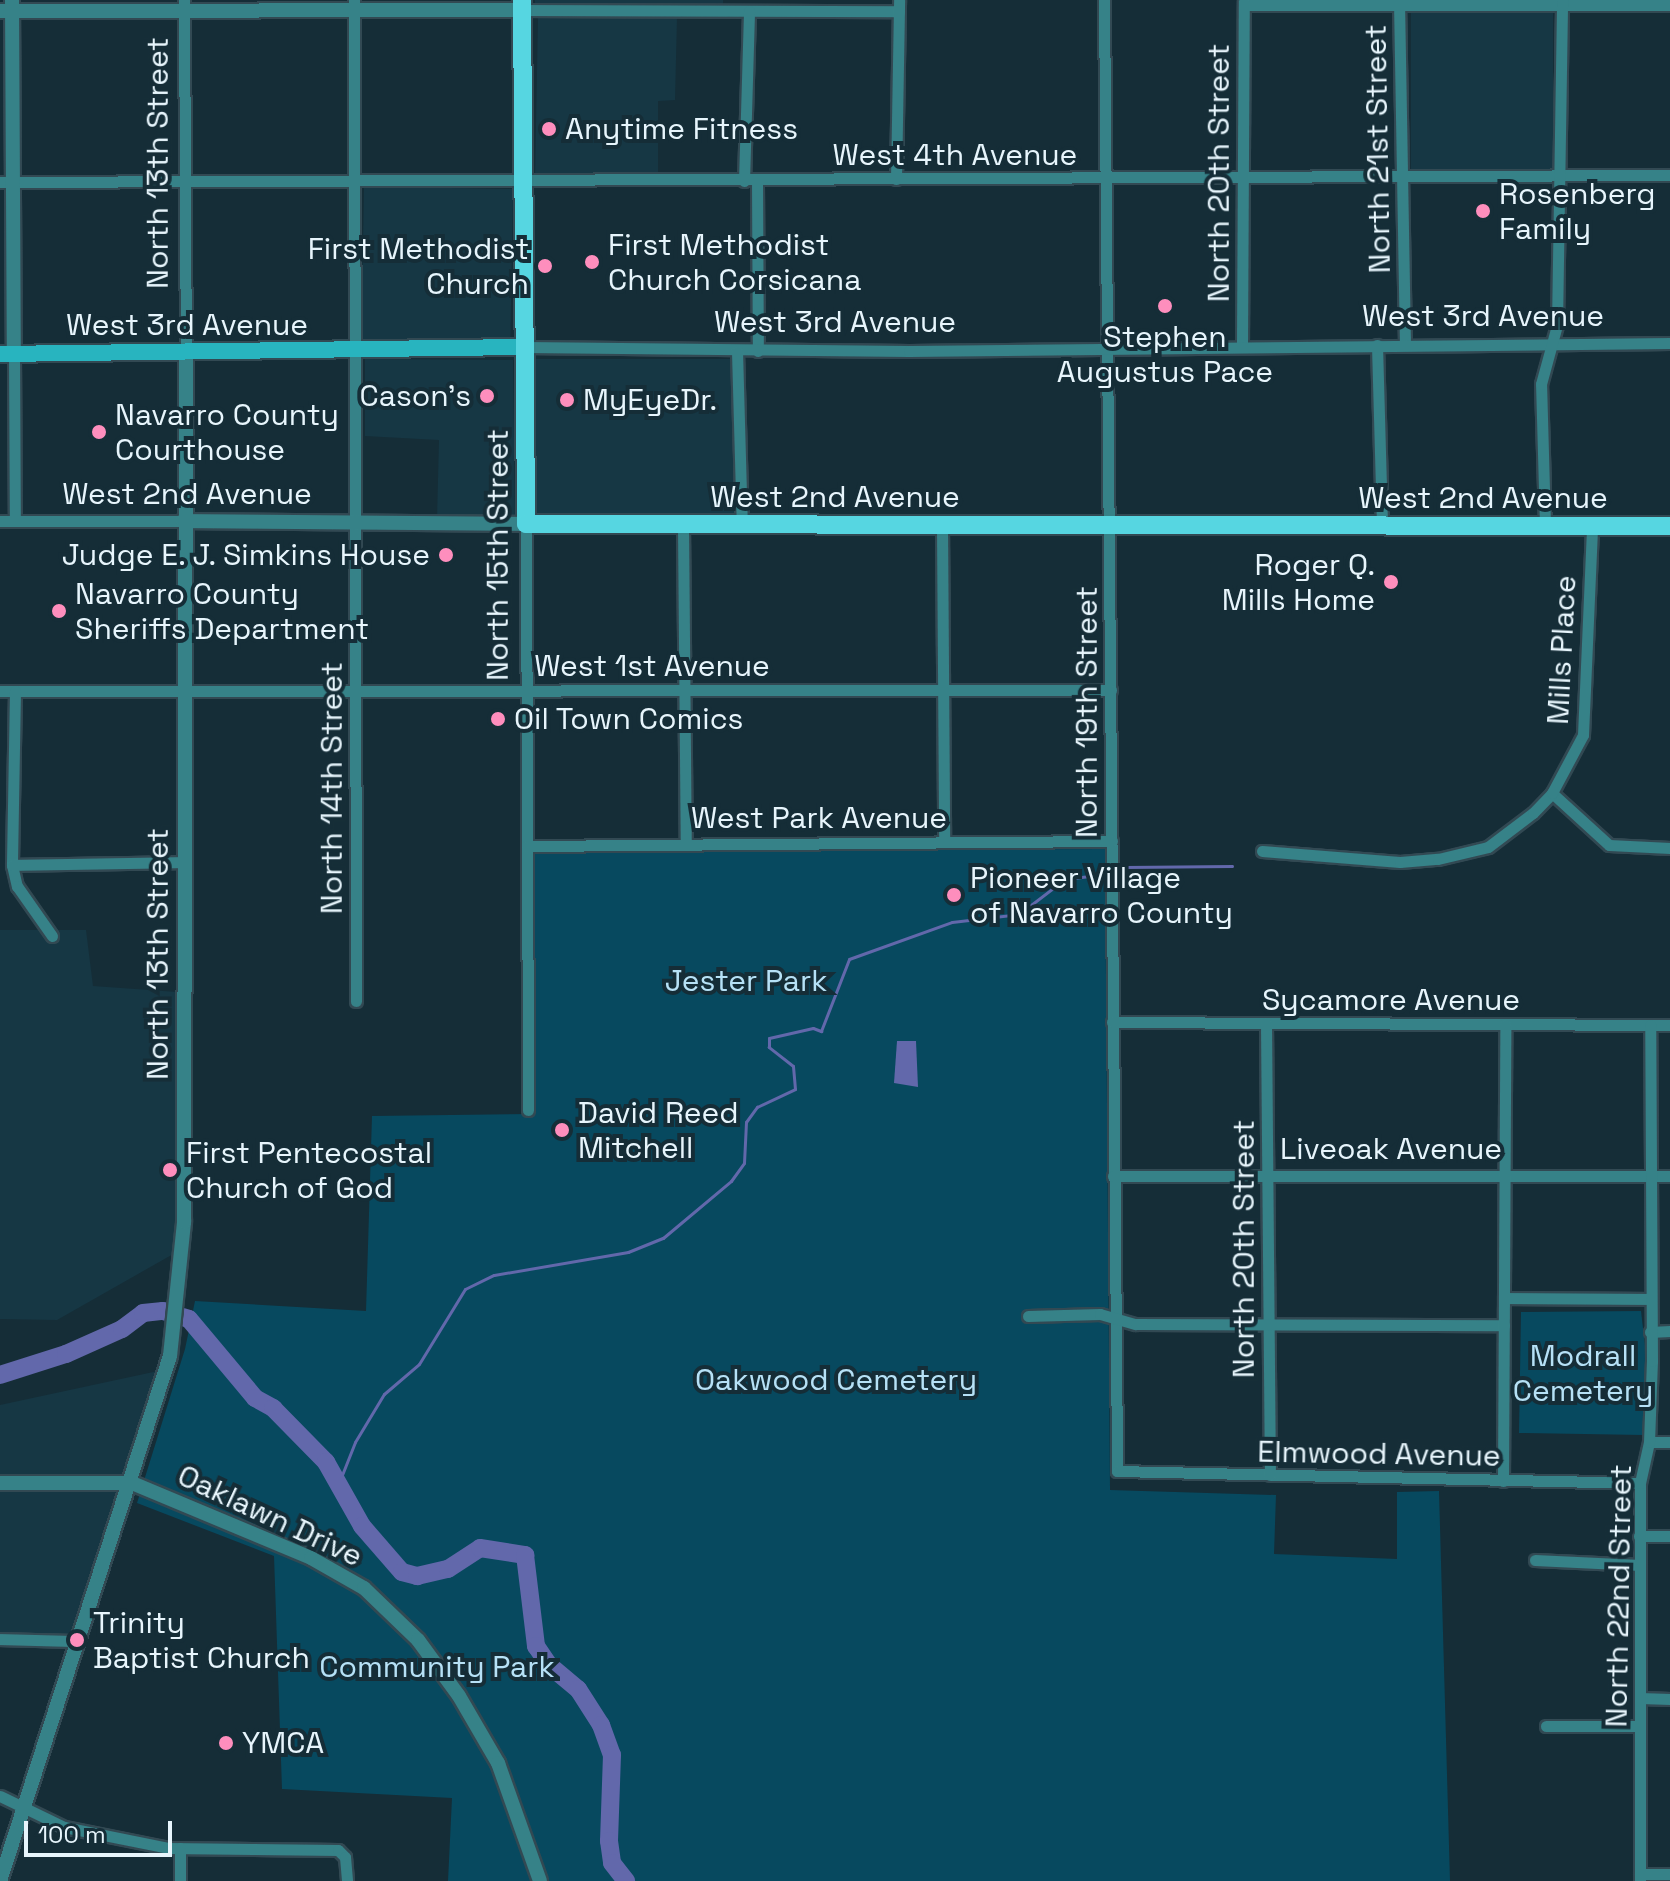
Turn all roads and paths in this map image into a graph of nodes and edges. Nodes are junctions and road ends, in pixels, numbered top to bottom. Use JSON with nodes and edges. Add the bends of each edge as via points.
{"nodes":[{"id":1,"x":1104,"y":0,"type":"edge"},
{"id":2,"x":1244,"y":2,"type":"edge"},
{"id":3,"x":1562,"y":2,"type":"edge"},
{"id":4,"x":1400,"y":3,"type":"edge"},
{"id":5,"x":522,"y":5,"type":"edge"},
{"id":6,"x":1670,"y":5,"type":"edge"},
{"id":7,"x":184,"y":6,"type":"edge"},
{"id":8,"x":354,"y":6,"type":"edge"},
{"id":9,"x":899,"y":6,"type":"edge"},
{"id":10,"x":8,"y":7,"type":"edge"},
{"id":11,"x":749,"y":11,"type":"junction"},
{"id":12,"x":1670,"y":175,"type":"edge"},
{"id":13,"x":1103,"y":178,"type":"junction"},
{"id":14,"x":1403,"y":178,"type":"junction"},
{"id":15,"x":1561,"y":178,"type":"junction"},
{"id":16,"x":896,"y":179,"type":"junction"},
{"id":17,"x":1243,"y":179,"type":"junction"},
{"id":18,"x":744,"y":181,"type":"junction"},
{"id":19,"x":757,"y":181,"type":"junction"},
{"id":20,"x":7,"y":182,"type":"edge"},
{"id":21,"x":355,"y":182,"type":"junction"},
{"id":22,"x":523,"y":182,"type":"junction"},
{"id":23,"x":182,"y":183,"type":"junction"},
{"id":24,"x":1670,"y":343,"type":"edge"},
{"id":25,"x":1548,"y":344,"type":"junction"},
{"id":26,"x":1377,"y":345,"type":"junction"},
{"id":27,"x":1405,"y":345,"type":"junction"},
{"id":28,"x":1242,"y":346,"type":"junction"},
{"id":29,"x":524,"y":347,"type":"junction"},
{"id":30,"x":1105,"y":348,"type":"junction"},
{"id":31,"x":737,"y":351,"type":"junction"},
{"id":32,"x":758,"y":351,"type":"junction"},
{"id":33,"x":355,"y":352,"type":"junction"},
{"id":34,"x":7,"y":354,"type":"edge"},
{"id":35,"x":186,"y":354,"type":"junction"},
{"id":36,"x":0,"y":521,"type":"edge"},
{"id":37,"x":15,"y":521,"type":"junction"},
{"id":38,"x":183,"y":521,"type":"junction"},
{"id":39,"x":355,"y":522,"type":"junction"},
{"id":40,"x":526,"y":524,"type":"junction"},
{"id":41,"x":942,"y":524,"type":"junction"},
{"id":42,"x":683,"y":525,"type":"junction"},
{"id":43,"x":742,"y":525,"type":"junction"},
{"id":44,"x":1110,"y":525,"type":"junction"},
{"id":45,"x":1382,"y":525,"type":"junction"},
{"id":46,"x":1545,"y":525,"type":"junction"},
{"id":47,"x":1592,"y":525,"type":"junction"},
{"id":48,"x":1670,"y":526,"type":"edge"},
{"id":49,"x":355,"y":690,"type":"junction"},
{"id":50,"x":527,"y":690,"type":"junction"},
{"id":51,"x":685,"y":690,"type":"junction"},
{"id":52,"x":943,"y":690,"type":"junction"},
{"id":53,"x":1111,"y":690,"type":"junction"},
{"id":54,"x":0,"y":691,"type":"edge"},
{"id":55,"x":15,"y":691,"type":"junction"},
{"id":56,"x":184,"y":691,"type":"junction"},
{"id":57,"x":1552,"y":793,"type":"junction"},
{"id":58,"x":944,"y":841,"type":"junction"},
{"id":59,"x":1112,"y":841,"type":"junction"},
{"id":60,"x":686,"y":843,"type":"junction"},
{"id":61,"x":527,"y":846,"type":"junction"},
{"id":62,"x":1670,"y":848,"type":"edge"},
{"id":63,"x":1262,"y":851,"type":"dead end"},
{"id":64,"x":183,"y":862,"type":"junction"},
{"id":65,"x":12,"y":865,"type":"junction"},
{"id":66,"x":52,"y":936,"type":"dead end"},
{"id":67,"x":356,"y":1001,"type":"dead end"},
{"id":68,"x":1112,"y":1022,"type":"junction"},
{"id":69,"x":1266,"y":1023,"type":"junction"},
{"id":70,"x":1505,"y":1025,"type":"junction"},
{"id":71,"x":1650,"y":1025,"type":"junction"},
{"id":72,"x":1670,"y":1025,"type":"edge"},
{"id":73,"x":528,"y":1110,"type":"dead end"},
{"id":74,"x":1268,"y":1173,"type":"junction"},
{"id":75,"x":1505,"y":1174,"type":"junction"},
{"id":76,"x":1113,"y":1176,"type":"junction"},
{"id":77,"x":1650,"y":1176,"type":"junction"},
{"id":78,"x":1670,"y":1176,"type":"edge"},
{"id":79,"x":1504,"y":1298,"type":"junction"},
{"id":80,"x":1649,"y":1299,"type":"junction"},
{"id":81,"x":1028,"y":1316,"type":"dead end"},
{"id":82,"x":1115,"y":1318,"type":"junction"},
{"id":83,"x":1269,"y":1323,"type":"junction"},
{"id":84,"x":1504,"y":1325,"type":"junction"},
{"id":85,"x":1670,"y":1331,"type":"edge"},
{"id":86,"x":1650,"y":1332,"type":"junction"},
{"id":87,"x":1649,"y":1442,"type":"junction"},
{"id":88,"x":1670,"y":1442,"type":"edge"},
{"id":89,"x":1117,"y":1471,"type":"joint"},
{"id":90,"x":1270,"y":1475,"type":"junction"},
{"id":91,"x":1503,"y":1481,"type":"junction"},
{"id":92,"x":0,"y":1483,"type":"edge"},
{"id":93,"x":132,"y":1483,"type":"junction"},
{"id":94,"x":1640,"y":1483,"type":"junction"},
{"id":95,"x":1639,"y":1536,"type":"junction"},
{"id":96,"x":1670,"y":1536,"type":"edge"},
{"id":97,"x":1535,"y":1560,"type":"dead end"},
{"id":98,"x":1640,"y":1565,"type":"junction"},
{"id":99,"x":0,"y":1639,"type":"edge"},
{"id":100,"x":77,"y":1641,"type":"junction"},
{"id":101,"x":1640,"y":1698,"type":"junction"},
{"id":102,"x":1670,"y":1699,"type":"edge"},
{"id":103,"x":1546,"y":1726,"type":"dead end"},
{"id":104,"x":1639,"y":1726,"type":"junction"},
{"id":105,"x":0,"y":1796,"type":"edge"},
{"id":106,"x":23,"y":1807,"type":"junction"},
{"id":107,"x":180,"y":1848,"type":"junction"},
{"id":108,"x":1670,"y":1874,"type":"edge"},
{"id":109,"x":1640,"y":1878,"type":"edge"},
{"id":110,"x":0,"y":1881,"type":"edge"},
{"id":111,"x":180,"y":1881,"type":"edge"},
{"id":112,"x":347,"y":1881,"type":"edge"},
{"id":113,"x":540,"y":1881,"type":"edge"}],
"edges":[{"from":1,"to":13,"type":"street","name":"North 19th Street"},
{"from":2,"to":4,"type":"street"},
{"from":2,"to":17,"type":"street","name":"North 20th Street"},
{"from":3,"to":4,"type":"street"},
{"from":3,"to":6,"type":"street"},
{"from":3,"to":15,"type":"street"},
{"from":4,"to":14,"type":"street","name":"North 21st Street"},
{"from":5,"to":8,"type":"street"},
{"from":5,"to":11,"type":"street"},
{"from":5,"to":22,"type":"main road","name":"North 15th Street"},
{"from":7,"to":8,"type":"street"},
{"from":7,"to":10,"type":"street"},
{"from":7,"to":23,"type":"street","name":"North 13th Street"},
{"from":8,"to":21,"type":"street","name":"North 14th Street"},
{"from":9,"to":11,"type":"street"},
{"from":9,"to":16,"type":"street"},
{"from":10,"to":20,"type":"street"},
{"from":11,"to":18,"type":"street"},
{"from":12,"to":15,"type":"street","name":"West 4th Avenue"},
{"from":13,"to":16,"type":"street","name":"West 4th Avenue"},
{"from":13,"to":17,"type":"street","name":"West 4th Avenue"},
{"from":13,"to":30,"type":"street","name":"North 19th Street"},
{"from":14,"to":15,"type":"street","name":"West 4th Avenue"},
{"from":14,"to":17,"type":"street","name":"West 4th Avenue"},
{"from":14,"to":27,"type":"street","name":"North 21st Street"},
{"from":15,"to":25,"type":"street","via":[[1557,325]]},
{"from":16,"to":19,"type":"street","name":"West 4th Avenue"},
{"from":17,"to":28,"type":"street","name":"North 20th Street"},
{"from":18,"to":19,"type":"street","name":"West 4th Avenue"},
{"from":18,"to":22,"type":"street","name":"West 4th Avenue"},
{"from":19,"to":32,"type":"street"},
{"from":20,"to":23,"type":"street","name":"West 4th Avenue"},
{"from":20,"to":34,"type":"street"},
{"from":21,"to":22,"type":"street","name":"West 4th Avenue"},
{"from":21,"to":23,"type":"street","name":"West 4th Avenue"},
{"from":21,"to":33,"type":"street","name":"North 14th Street"},
{"from":22,"to":29,"type":"main road","name":"North 15th Street"},
{"from":23,"to":35,"type":"street","name":"North 13th Street"},
{"from":24,"to":25,"type":"street","name":"West 3rd Avenue"},
{"from":25,"to":27,"type":"street","name":"West 3rd Avenue"},
{"from":25,"to":46,"type":"street","via":[[1541,384]]},
{"from":26,"to":27,"type":"street","name":"West 3rd Avenue"},
{"from":26,"to":28,"type":"street","name":"West 3rd Avenue"},
{"from":26,"to":45,"type":"street"},
{"from":28,"to":30,"type":"street","name":"West 3rd Avenue"},
{"from":29,"to":31,"type":"street","name":"West 3rd Avenue"},
{"from":29,"to":33,"type":"main road","name":"West 3rd Avenue"},
{"from":29,"to":40,"type":"main road","name":"North 15th Street"},
{"from":30,"to":32,"type":"street","name":"West 3rd Avenue"},
{"from":30,"to":44,"type":"street","name":"North 19th Street"},
{"from":31,"to":32,"type":"street","name":"West 3rd Avenue"},
{"from":31,"to":43,"type":"street"},
{"from":33,"to":35,"type":"main road","name":"West 3rd Avenue"},
{"from":33,"to":39,"type":"street","name":"North 14th Street"},
{"from":34,"to":35,"type":"main road","name":"West 3rd Avenue"},
{"from":34,"to":37,"type":"street"},
{"from":35,"to":38,"type":"street","name":"North 13th Street"},
{"from":36,"to":37,"type":"street","name":"West 2nd Avenue"},
{"from":37,"to":38,"type":"street","name":"West 2nd Avenue"},
{"from":38,"to":39,"type":"street","name":"West 2nd Avenue"},
{"from":38,"to":56,"type":"street","name":"North 13th Street"},
{"from":39,"to":40,"type":"street","name":"West 2nd Avenue"},
{"from":39,"to":49,"type":"street","name":"North 14th Street"},
{"from":40,"to":42,"type":"main road","name":"West 2nd Avenue"},
{"from":40,"to":50,"type":"street","name":"North 15th Street"},
{"from":41,"to":43,"type":"main road","name":"West 2nd Avenue"},
{"from":41,"to":44,"type":"main road","name":"West 2nd Avenue"},
{"from":41,"to":52,"type":"street"},
{"from":42,"to":43,"type":"main road","name":"West 2nd Avenue"},
{"from":42,"to":51,"type":"street"},
{"from":44,"to":45,"type":"main road","name":"West 2nd Avenue"},
{"from":44,"to":53,"type":"street","name":"North 19th Street"},
{"from":45,"to":46,"type":"main road","name":"West 2nd Avenue"},
{"from":46,"to":47,"type":"main road","name":"West 2nd Avenue"},
{"from":47,"to":48,"type":"main road","name":"West 2nd Avenue"},
{"from":47,"to":57,"type":"street","name":"Mills Place","via":[[1588,707],[1576,752]]},
{"from":49,"to":50,"type":"street","name":"West 1st Avenue"},
{"from":49,"to":56,"type":"street","name":"West 1st Avenue"},
{"from":49,"to":67,"type":"street","name":"North 14th Street"},
{"from":50,"to":51,"type":"street","name":"West 1st Avenue"},
{"from":50,"to":61,"type":"street","name":"North 15th Street"},
{"from":51,"to":52,"type":"street","name":"West 1st Avenue"},
{"from":51,"to":60,"type":"street"},
{"from":52,"to":53,"type":"street","name":"West 1st Avenue"},
{"from":52,"to":58,"type":"street"},
{"from":53,"to":59,"type":"street","name":"North 19th Street"},
{"from":54,"to":55,"type":"street","name":"West 1st Avenue"},
{"from":55,"to":56,"type":"street","name":"West 1st Avenue"},
{"from":55,"to":65,"type":"street"},
{"from":56,"to":64,"type":"street","name":"North 13th Street"},
{"from":57,"to":62,"type":"street","via":[[1609,845]]},
{"from":57,"to":63,"type":"street","name":"Mills Place","via":[[1515,830],[1465,854],[1400,862]]},
{"from":58,"to":59,"type":"street","name":"West Park Avenue"},
{"from":58,"to":60,"type":"street","name":"West Park Avenue"},
{"from":59,"to":68,"type":"street","name":"North 19th Street"},
{"from":60,"to":61,"type":"street","name":"West Park Avenue"},
{"from":61,"to":73,"type":"street","name":"North 15th Street"},
{"from":64,"to":65,"type":"street"},
{"from":64,"to":93,"type":"street","name":"North 13th Street","via":[[184,1222],[179,1284],[170,1356]]},
{"from":65,"to":66,"type":"street","via":[[17,886]]},
{"from":68,"to":69,"type":"street","name":"Sycamore Avenue"},
{"from":68,"to":76,"type":"street","name":"North 19th Street"},
{"from":69,"to":70,"type":"street","name":"Sycamore Avenue"},
{"from":69,"to":74,"type":"street","name":"North 20th Street"},
{"from":70,"to":71,"type":"street","name":"Sycamore Avenue"},
{"from":70,"to":75,"type":"street"},
{"from":71,"to":72,"type":"street","name":"Sycamore Avenue"},
{"from":71,"to":77,"type":"street","name":"North 22nd Street"},
{"from":74,"to":75,"type":"street","name":"Liveoak Avenue"},
{"from":74,"to":76,"type":"street","name":"Liveoak Avenue"},
{"from":74,"to":83,"type":"street","name":"North 20th Street"},
{"from":75,"to":77,"type":"street","name":"Liveoak Avenue"},
{"from":75,"to":79,"type":"street"},
{"from":76,"to":82,"type":"street","name":"North 19th Street"},
{"from":77,"to":78,"type":"street","name":"Liveoak Avenue"},
{"from":77,"to":80,"type":"street","name":"North 22nd Street"},
{"from":79,"to":80,"type":"street"},
{"from":79,"to":84,"type":"street"},
{"from":80,"to":86,"type":"street","name":"North 22nd Street"},
{"from":81,"to":82,"type":"street"},
{"from":82,"to":83,"type":"street","via":[[1136,1324]]},
{"from":82,"to":89,"type":"street","name":"North 19th Street"},
{"from":83,"to":84,"type":"street"},
{"from":83,"to":90,"type":"street","name":"North 20th Street"},
{"from":84,"to":91,"type":"street"},
{"from":85,"to":86,"type":"street"},
{"from":86,"to":87,"type":"street","name":"North 22nd Street"},
{"from":87,"to":88,"type":"street"},
{"from":87,"to":94,"type":"street","name":"North 22nd Street"},
{"from":89,"to":90,"type":"street","name":"Elmwood Avenue"},
{"from":90,"to":91,"type":"street","name":"Elmwood Avenue"},
{"from":91,"to":94,"type":"street","name":"Elmwood Avenue"},
{"from":92,"to":93,"type":"street","name":"Oaklawn Drive"},
{"from":93,"to":100,"type":"street","name":"North 13th Street"},
{"from":93,"to":113,"type":"street","name":"Oaklawn Drive","via":[[329,1567],[398,1618],[437,1662],[498,1763]]},
{"from":94,"to":95,"type":"street","name":"North 22nd Street"},
{"from":95,"to":96,"type":"street"},
{"from":95,"to":98,"type":"street","name":"North 22nd Street"},
{"from":97,"to":98,"type":"street"},
{"from":98,"to":101,"type":"street","name":"North 22nd Street"},
{"from":99,"to":100,"type":"street"},
{"from":100,"to":106,"type":"street","name":"North 13th Street"},
{"from":101,"to":102,"type":"street"},
{"from":101,"to":104,"type":"street","name":"North 22nd Street"},
{"from":103,"to":104,"type":"street"},
{"from":104,"to":109,"type":"street","name":"North 22nd Street"},
{"from":105,"to":106,"type":"street"},
{"from":106,"to":107,"type":"street","via":[[64,1827]]},
{"from":106,"to":110,"type":"street","name":"North 13th Street"},
{"from":107,"to":111,"type":"street"},
{"from":107,"to":112,"type":"street","via":[[342,1852]]},
{"from":108,"to":109,"type":"street"}]}
